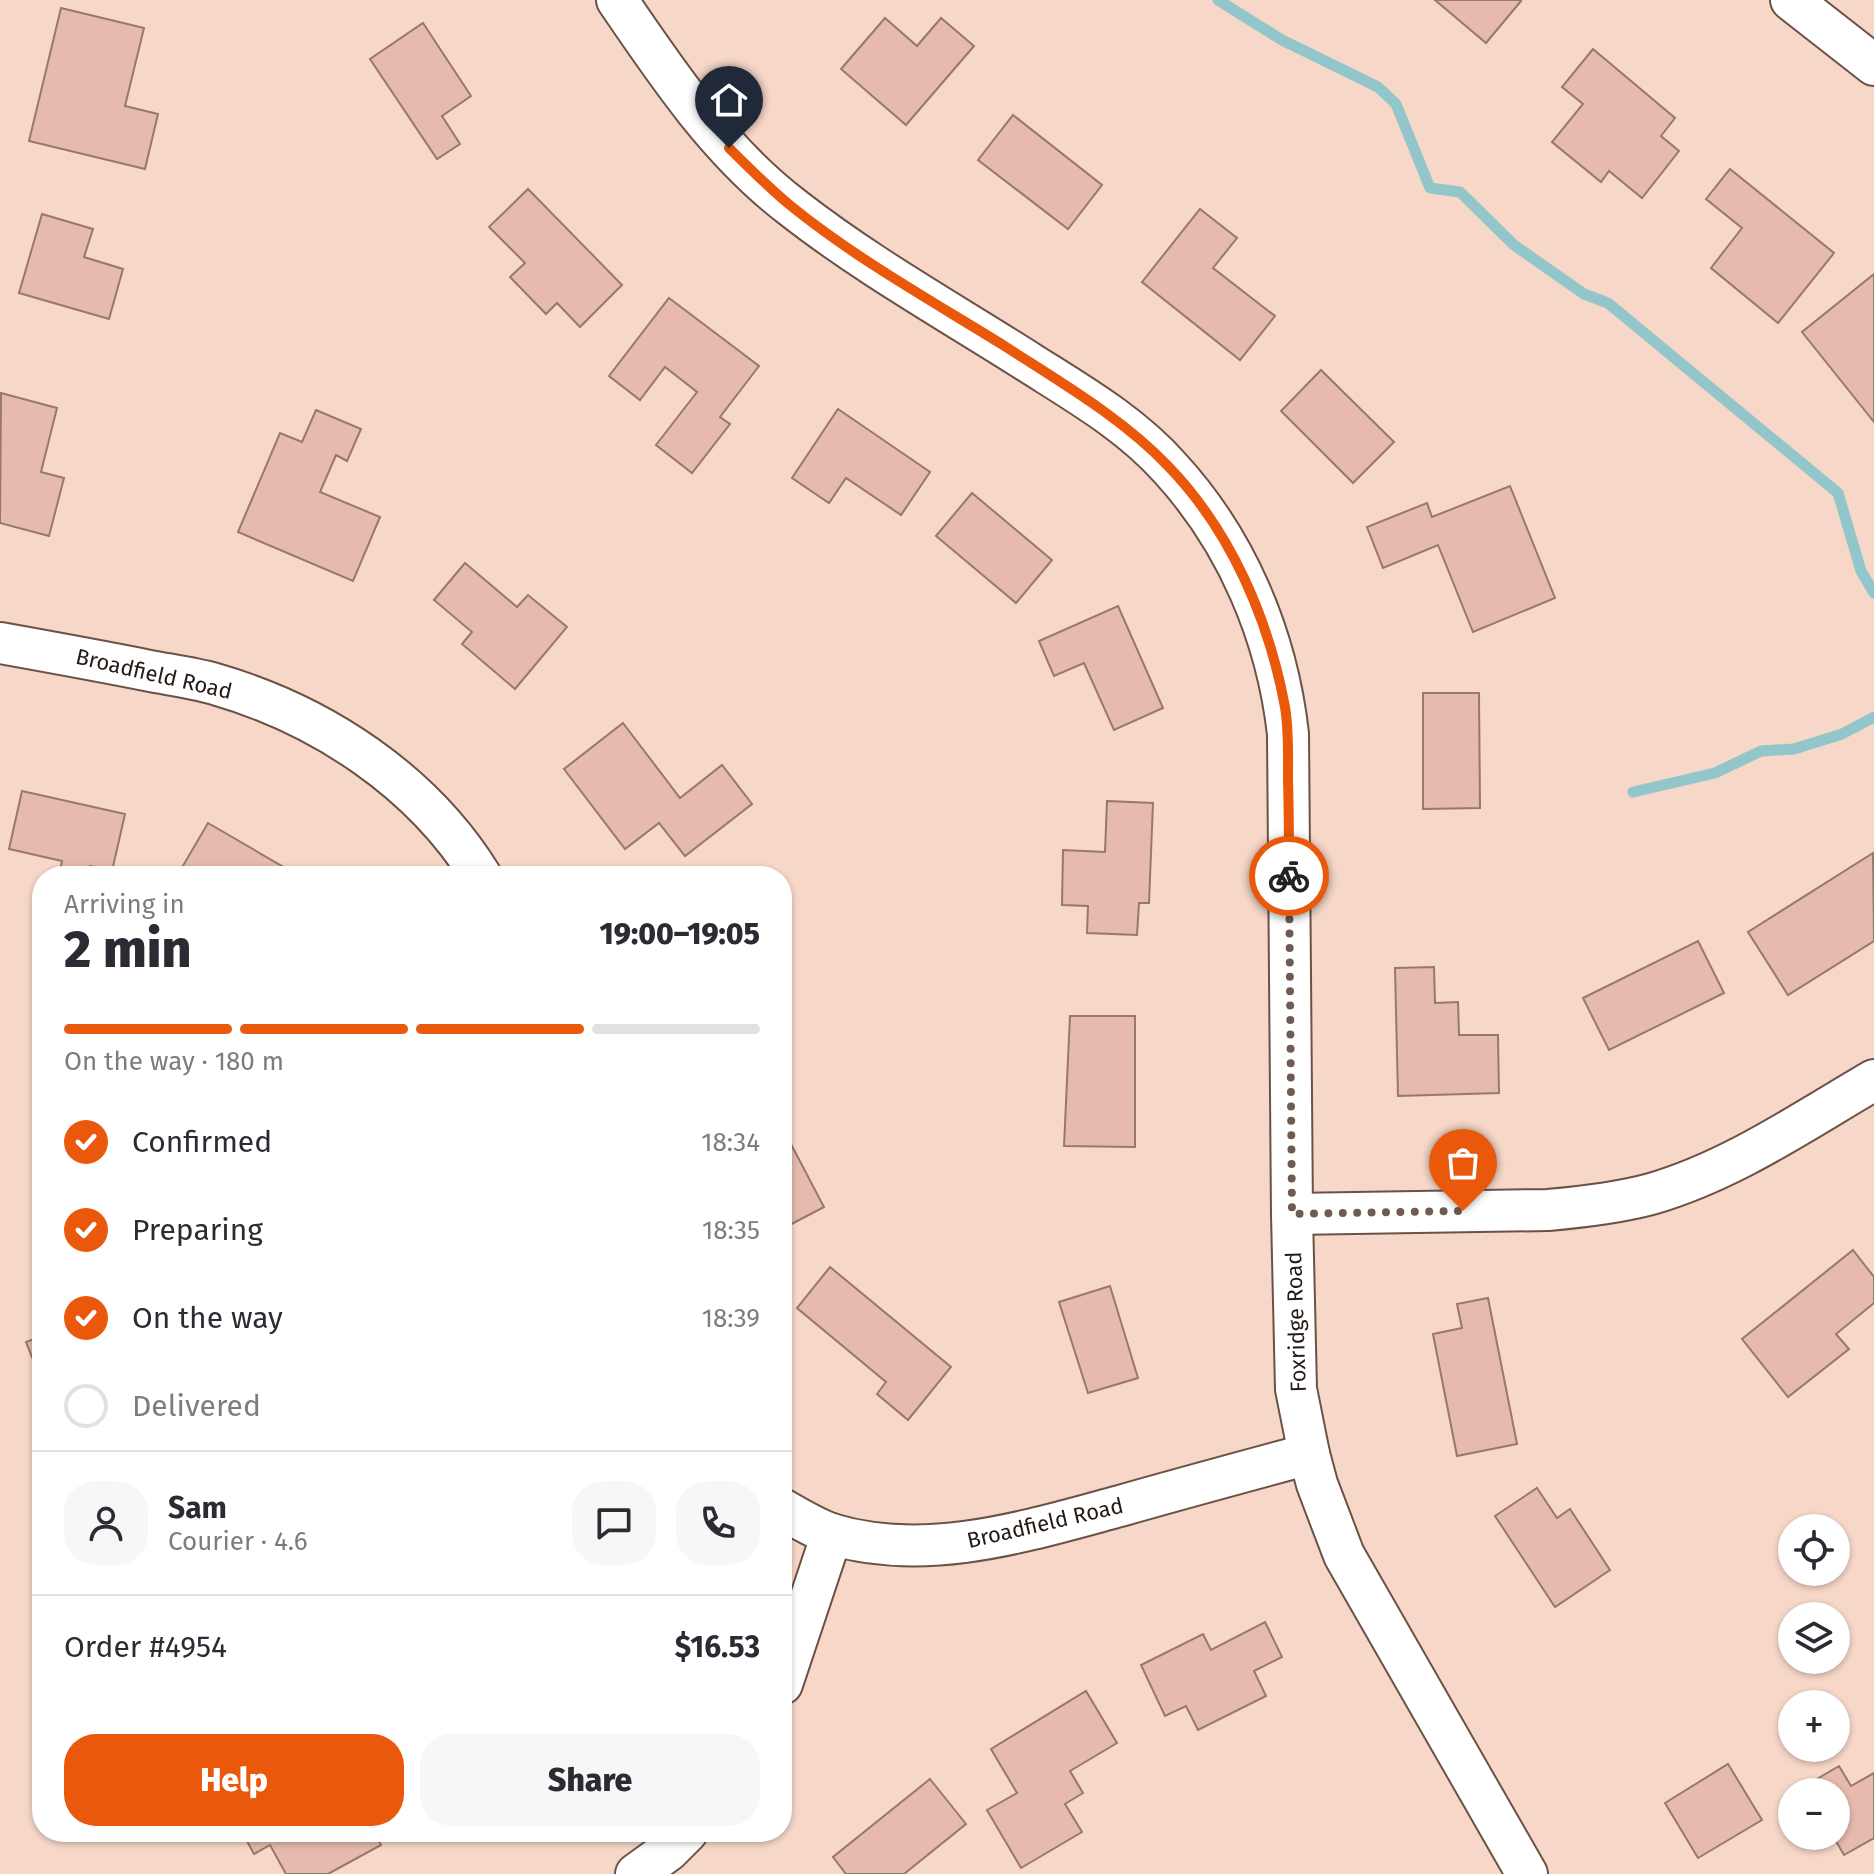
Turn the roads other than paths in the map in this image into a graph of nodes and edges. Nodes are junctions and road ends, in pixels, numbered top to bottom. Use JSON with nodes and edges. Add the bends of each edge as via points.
{"nodes":[{"id":1,"x":617,"y":0,"type":"edge"},
{"id":2,"x":1791,"y":0,"type":"edge"},
{"id":3,"x":1874,"y":65,"type":"edge"},
{"id":4,"x":0,"y":643,"type":"edge"},
{"id":5,"x":475,"y":866,"type":"edge"},
{"id":6,"x":1874,"y":1080,"type":"edge"},
{"id":7,"x":1292,"y":1214,"type":"junction"},
{"id":8,"x":1309,"y":1454,"type":"junction"},
{"id":9,"x":792,"y":1515,"type":"edge"},
{"id":10,"x":832,"y":1534,"type":"junction"},
{"id":11,"x":792,"y":1654,"type":"edge"},
{"id":12,"x":677,"y":1842,"type":"edge"},
{"id":13,"x":636,"y":1874,"type":"edge"},
{"id":14,"x":1527,"y":1874,"type":"edge"}],
"edges":[{"from":1,"to":7,"type":"street","name":"Foxridge Road","via":[[708,128],[770,189],[857,254],[1087,399],[1136,436],[1202,506],[1240,568],[1275,661],[1288,734]]},
{"from":2,"to":3,"type":"street"},
{"from":4,"to":5,"type":"street","name":"Broadfield Road","via":[[214,684],[316,725],[385,768],[434,814]]},
{"from":6,"to":7,"type":"street","via":[[1715,1170],[1651,1194],[1548,1210]]},
{"from":7,"to":8,"type":"street","name":"Foxridge Road","via":[[1296,1389]]},
{"from":8,"to":10,"type":"street","name":"Broadfield Road","via":[[967,1543],[881,1544]]},
{"from":8,"to":14,"type":"street","name":"Foxridge Road","via":[[1344,1555]]},
{"from":9,"to":10,"type":"street","name":"Broadfield Road"},
{"from":10,"to":11,"type":"street"},
{"from":12,"to":13,"type":"street"}]}
